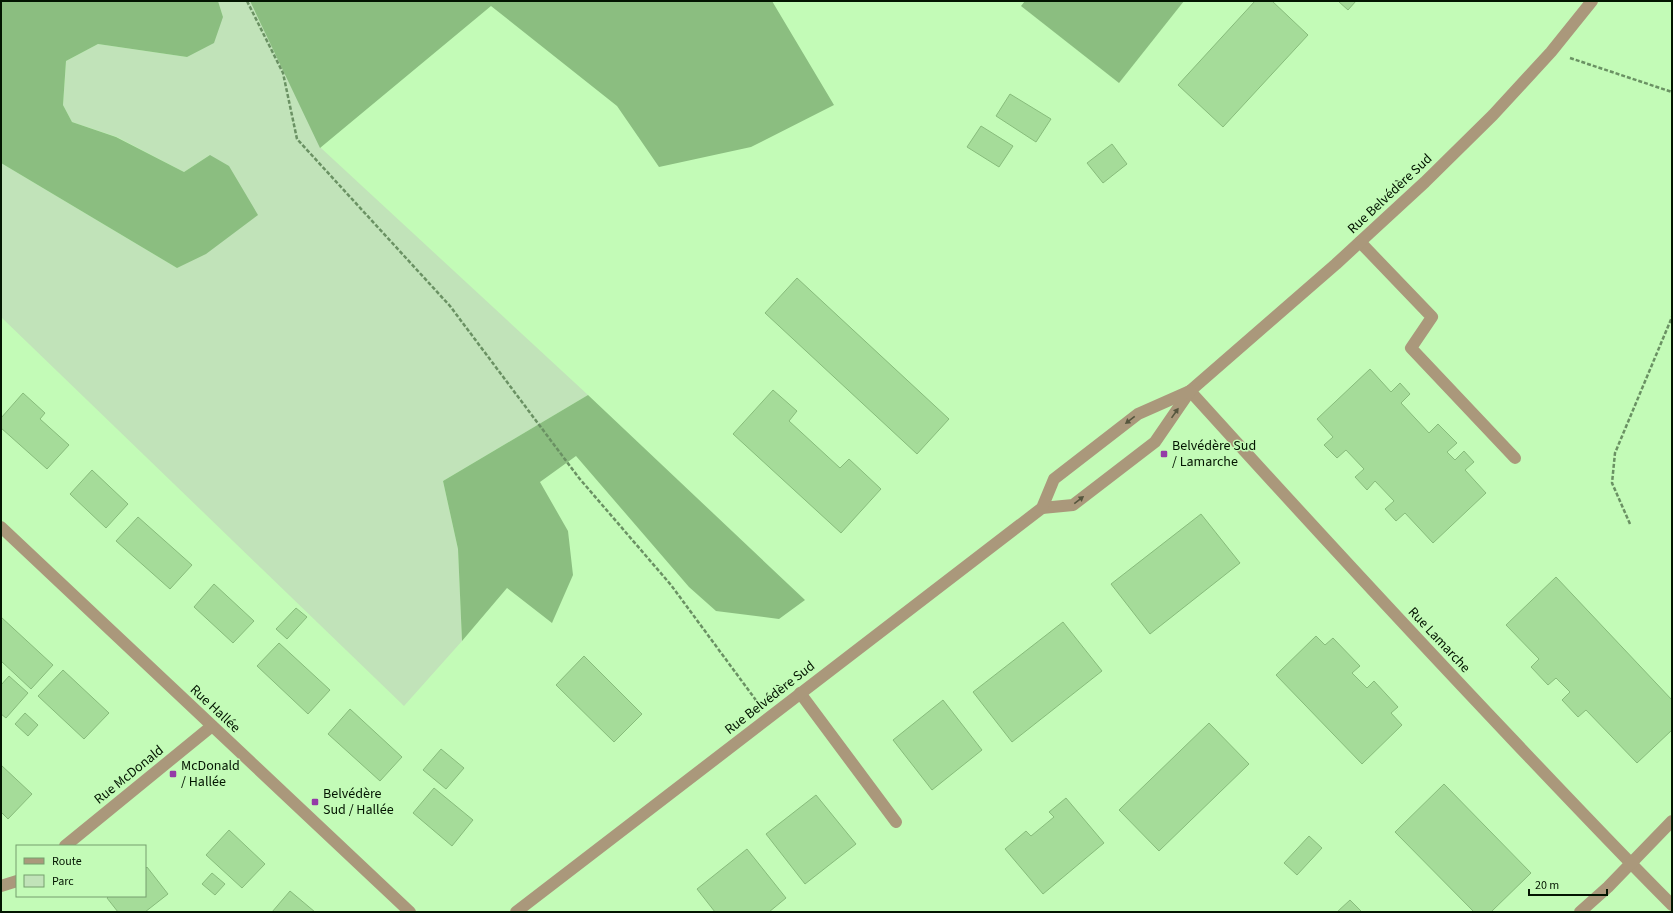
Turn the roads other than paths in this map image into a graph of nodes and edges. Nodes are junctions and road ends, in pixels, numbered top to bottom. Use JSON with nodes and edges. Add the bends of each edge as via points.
{"nodes":[{"id":1,"x":1592,"y":1,"type":"edge"},
{"id":2,"x":1360,"y":242,"type":"junction"},
{"id":3,"x":1190,"y":391,"type":"junction"},
{"id":4,"x":1515,"y":458,"type":"dead end"},
{"id":5,"x":1042,"y":508,"type":"junction"},
{"id":6,"x":1,"y":527,"type":"edge"},
{"id":7,"x":800,"y":693,"type":"junction"},
{"id":8,"x":212,"y":726,"type":"junction"},
{"id":9,"x":1672,"y":821,"type":"edge"},
{"id":10,"x":896,"y":822,"type":"dead end"},
{"id":11,"x":66,"y":845,"type":"edge"},
{"id":12,"x":1630,"y":863,"type":"junction"},
{"id":13,"x":16,"y":881,"type":"edge"},
{"id":14,"x":1,"y":886,"type":"edge"},
{"id":15,"x":1672,"y":905,"type":"edge"},
{"id":16,"x":410,"y":912,"type":"edge"},
{"id":17,"x":516,"y":912,"type":"edge"},
{"id":18,"x":1580,"y":912,"type":"edge"}],
"edges":[{"from":1,"to":2,"type":"street","name":"Rue Belvédère Sud","via":[[1494,115]]},
{"from":2,"to":3,"type":"street","name":"Rue Belvédère Sud"},
{"from":2,"to":4,"type":"street","via":[[1432,317],[1411,348]]},
{"from":3,"to":5,"type":"street","name":"Rue Belvédère Sud","one_way":true,"via":[[1138,414],[1054,479]]},
{"from":5,"to":3,"type":"street","name":"Rue Belvédère Sud","one_way":true,"via":[[1073,505],[1155,442]]},
{"from":3,"to":12,"type":"street","name":"Rue Lamarche","via":[[1339,555]]},
{"from":5,"to":7,"type":"street","name":"Rue Belvédère Sud"},
{"from":6,"to":8,"type":"street","name":"Rue Hallée"},
{"from":7,"to":10,"type":"street"},
{"from":7,"to":17,"type":"street","name":"Rue Belvédère Sud"},
{"from":8,"to":11,"type":"street","name":"Rue McDonald"},
{"from":8,"to":16,"type":"street","name":"Rue Hallée"},
{"from":9,"to":12,"type":"street"},
{"from":12,"to":15,"type":"street","name":"Rue Lamarche"},
{"from":12,"to":18,"type":"street"},
{"from":13,"to":14,"type":"street"}]}
